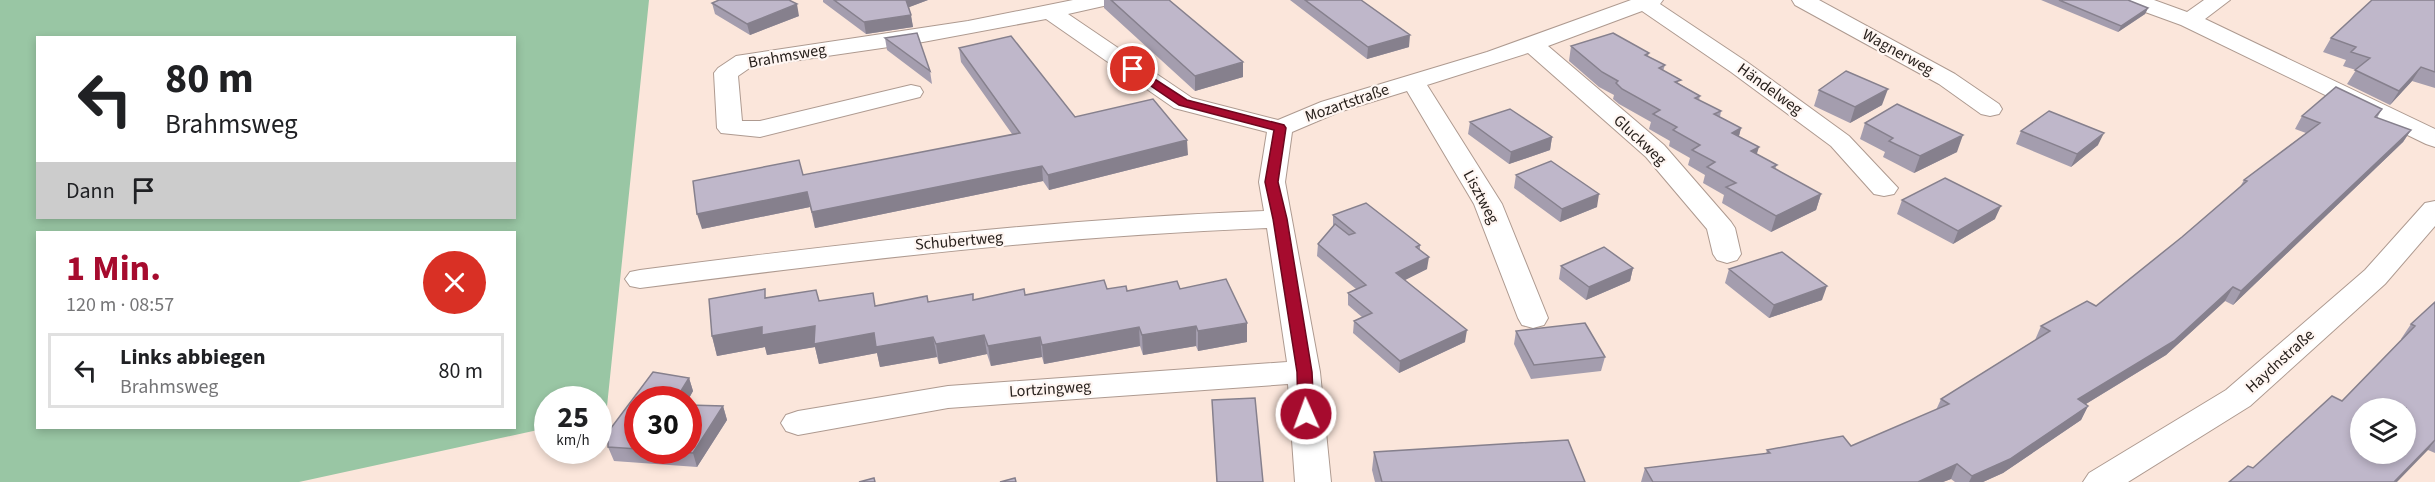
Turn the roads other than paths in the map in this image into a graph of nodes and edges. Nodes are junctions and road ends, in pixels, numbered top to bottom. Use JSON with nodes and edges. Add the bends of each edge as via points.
{"nodes":[{"id":1,"x":1100,"y":0,"type":"edge"},
{"id":2,"x":1803,"y":0,"type":"edge"},
{"id":3,"x":2134,"y":0,"type":"edge"},
{"id":4,"x":2219,"y":0,"type":"edge"},
{"id":5,"x":1648,"y":2,"type":"edge"},
{"id":6,"x":1052,"y":13,"type":"junction"},
{"id":7,"x":2189,"y":20,"type":"junction"},
{"id":8,"x":1531,"y":43,"type":"junction"},
{"id":9,"x":1413,"y":82,"type":"junction"},
{"id":10,"x":912,"y":92,"type":"dead end"},
{"id":11,"x":1990,"y":109,"type":"dead end"},
{"id":12,"x":1280,"y":128,"type":"junction"},
{"id":13,"x":2435,"y":139,"type":"edge"},
{"id":14,"x":1884,"y":188,"type":"dead end"},
{"id":15,"x":2435,"y":209,"type":"edge"},
{"id":16,"x":1280,"y":219,"type":"junction"},
{"id":17,"x":1727,"y":254,"type":"dead end"},
{"id":18,"x":640,"y":279,"type":"dead end"},
{"id":19,"x":1533,"y":318,"type":"dead end"},
{"id":20,"x":1304,"y":372,"type":"junction"},
{"id":21,"x":798,"y":423,"type":"dead end"},
{"id":22,"x":1313,"y":482,"type":"edge"},
{"id":23,"x":2101,"y":482,"type":"edge"}],
"edges":[{"from":1,"to":6,"type":"street","name":"Brahmsweg"},
{"from":2,"to":11,"type":"street","name":"Wagnerweg","via":[[1947,79]]},
{"from":3,"to":7,"type":"street"},
{"from":4,"to":7,"type":"street"},
{"from":5,"to":8,"type":"street","name":"Mozartstraße"},
{"from":5,"to":14,"type":"street","name":"Händelweg","via":[[1840,141]]},
{"from":6,"to":10,"type":"street","name":"Brahmsweg","via":[[744,61],[726,74],[730,128],[760,129]]},
{"from":6,"to":12,"type":"street","via":[[1183,103]]},
{"from":7,"to":13,"type":"street"},
{"from":8,"to":9,"type":"street","name":"Mozartstraße"},
{"from":8,"to":17,"type":"street","name":"Gluckweg","via":[[1655,151],[1721,228]]},
{"from":9,"to":12,"type":"street","name":"Mozartstraße","via":[[1330,107]]},
{"from":9,"to":19,"type":"street","name":"Lisztweg","via":[[1488,204]]},
{"from":12,"to":16,"type":"street","via":[[1272,182]]},
{"from":15,"to":23,"type":"street","name":"Haydnstraße","via":[[2374,277],[2238,398]]},
{"from":16,"to":18,"type":"street","name":"Schubertweg","via":[[1166,222],[853,251]]},
{"from":16,"to":20,"type":"street"},
{"from":20,"to":21,"type":"street","name":"Lortzingweg","via":[[948,396]]},
{"from":20,"to":22,"type":"street"}]}
